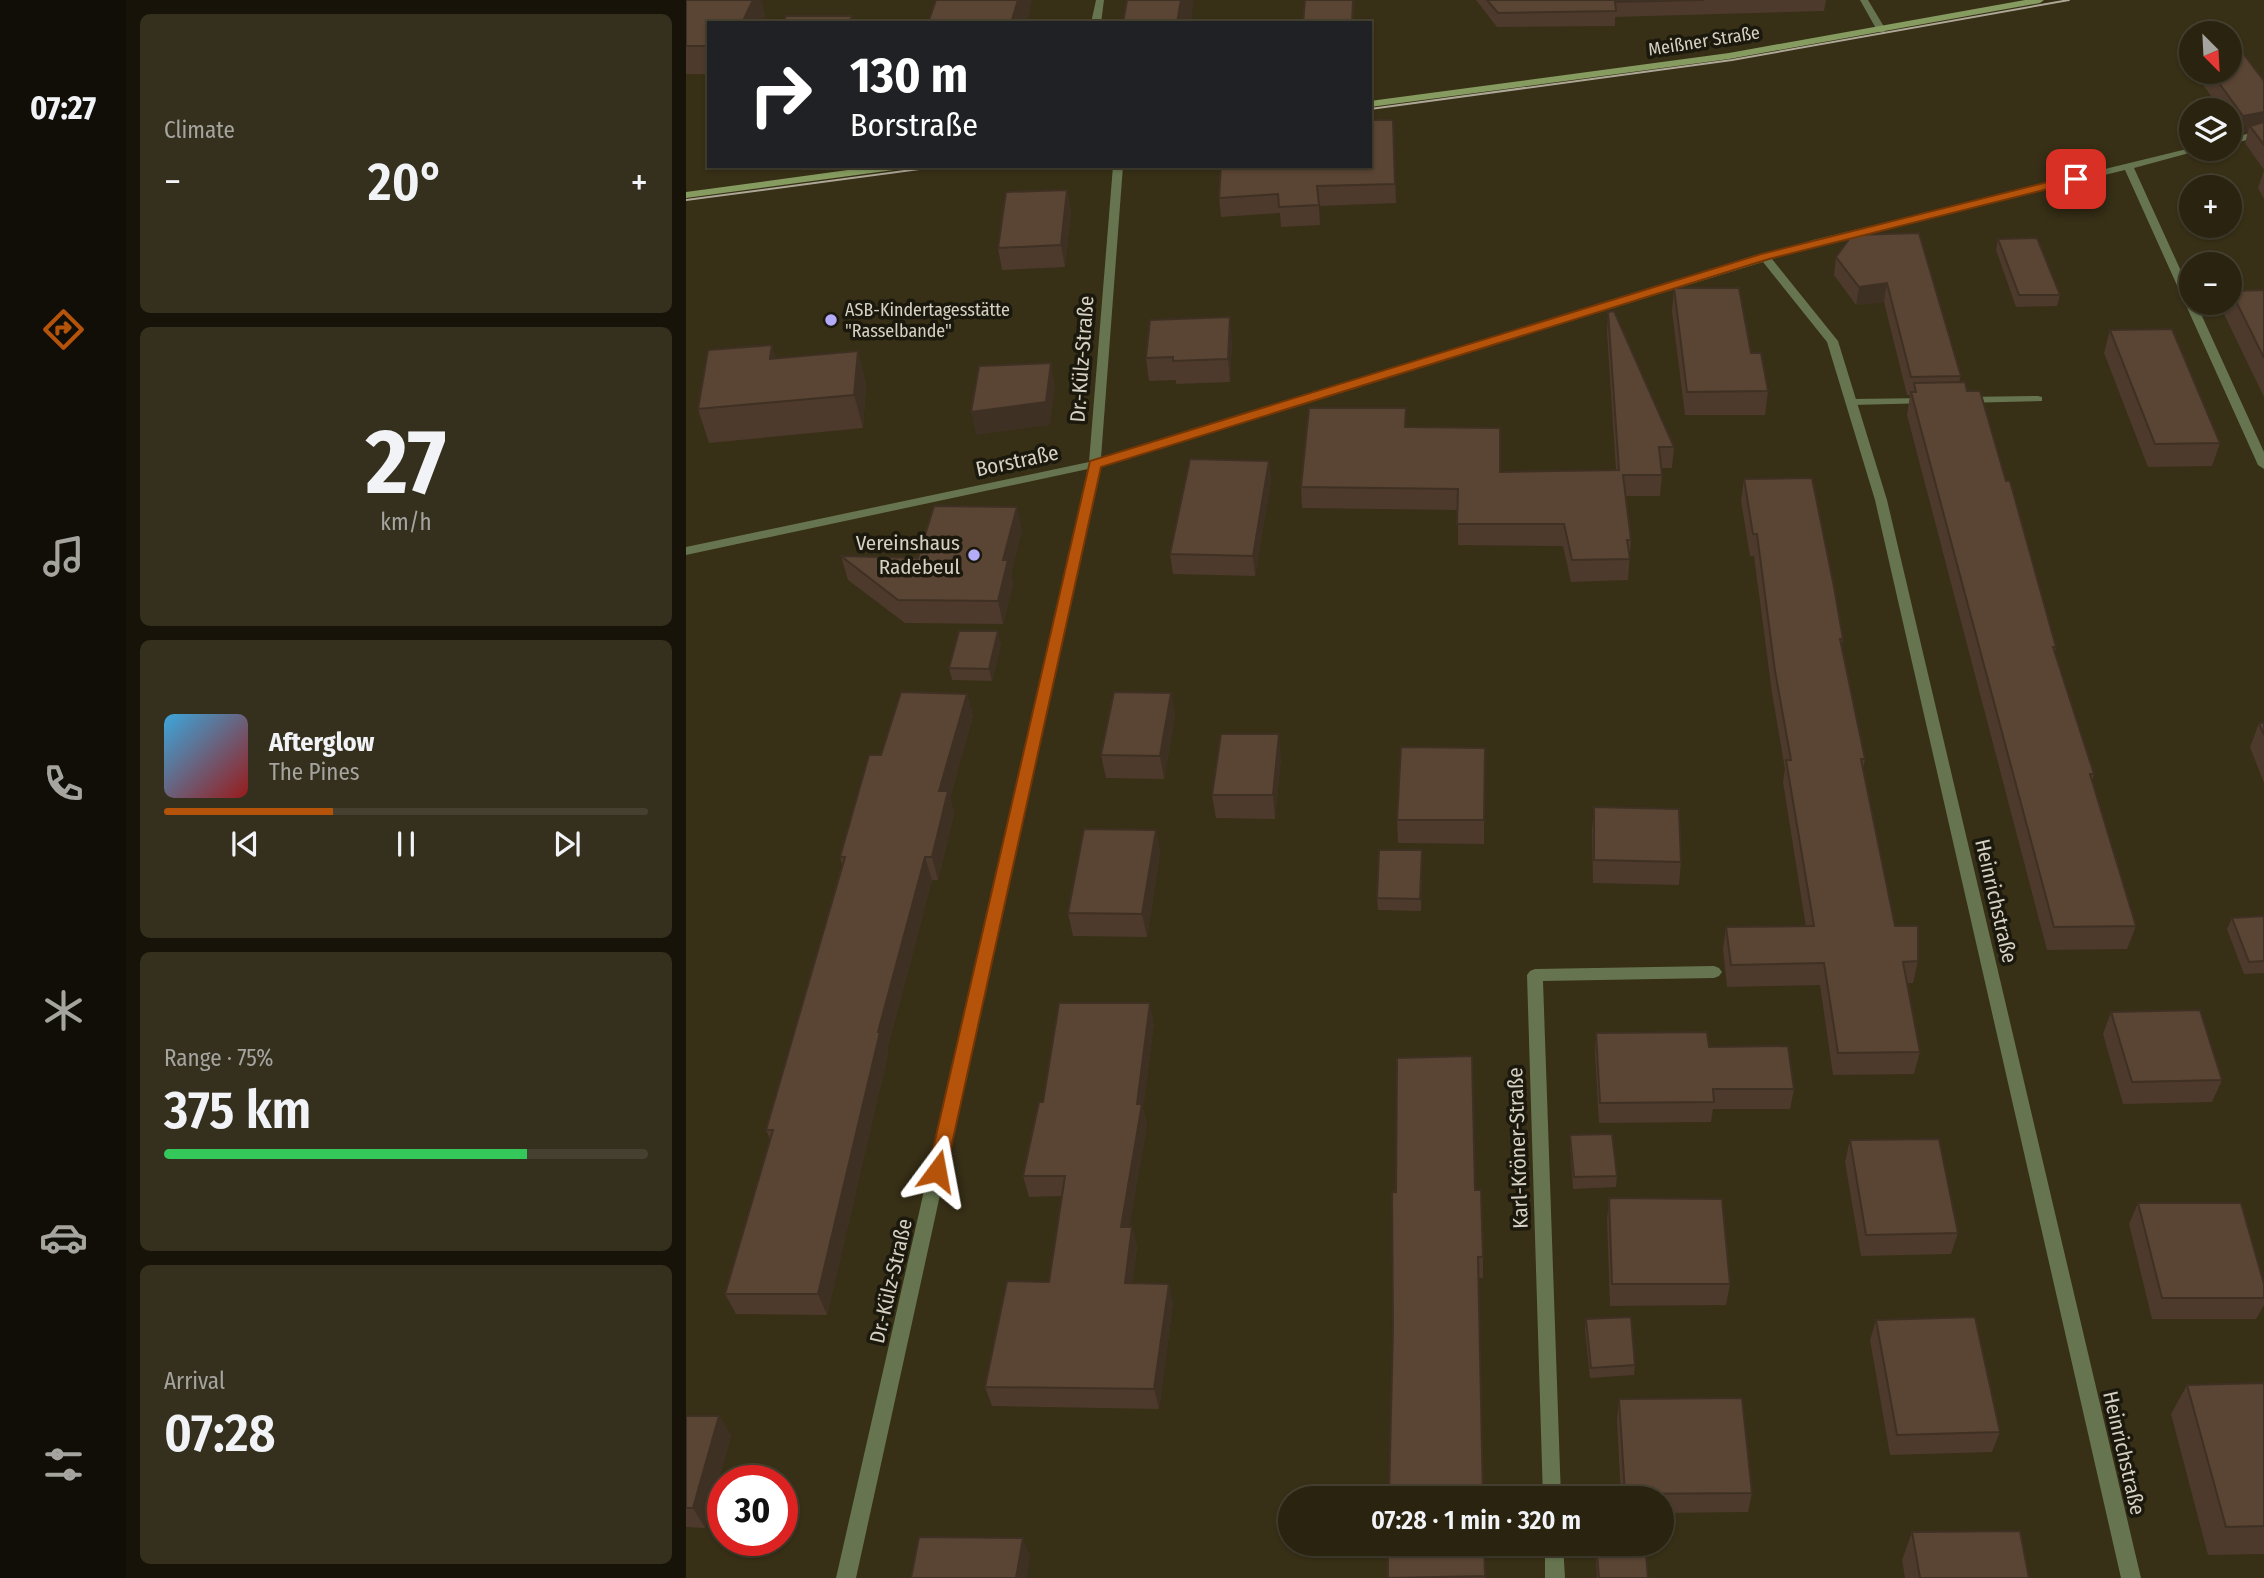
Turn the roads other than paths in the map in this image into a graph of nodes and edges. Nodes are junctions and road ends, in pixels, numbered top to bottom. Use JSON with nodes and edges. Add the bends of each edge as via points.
{"nodes":[{"id":1,"x":1100,"y":0,"type":"edge"},
{"id":2,"x":1864,"y":0,"type":"edge"},
{"id":3,"x":2040,"y":0,"type":"edge"},
{"id":4,"x":1096,"y":21,"type":"edge"},
{"id":5,"x":1881,"y":30,"type":"junction"},
{"id":6,"x":1372,"y":104,"type":"edge"},
{"id":7,"x":2264,"y":133,"type":"edge"},
{"id":8,"x":2242,"y":138,"type":"edge"},
{"id":9,"x":2179,"y":154,"type":"edge"},
{"id":10,"x":2128,"y":166,"type":"junction"},
{"id":11,"x":886,"y":168,"type":"edge"},
{"id":12,"x":1118,"y":168,"type":"edge"},
{"id":13,"x":686,"y":195,"type":"edge"},
{"id":14,"x":1765,"y":257,"type":"junction"},
{"id":15,"x":2038,"y":399,"type":"dead end"},
{"id":16,"x":1852,"y":402,"type":"junction"},
{"id":17,"x":1095,"y":464,"type":"junction"},
{"id":18,"x":2264,"y":465,"type":"edge"},
{"id":19,"x":686,"y":551,"type":"edge"},
{"id":20,"x":1714,"y":972,"type":"dead end"},
{"id":21,"x":1552,"y":1486,"type":"edge"},
{"id":22,"x":1554,"y":1556,"type":"edge"},
{"id":23,"x":846,"y":1578,"type":"edge"},
{"id":24,"x":1555,"y":1578,"type":"edge"},
{"id":25,"x":2132,"y":1578,"type":"edge"}],
"edges":[{"from":1,"to":4,"type":"street"},
{"from":2,"to":5,"type":"street"},
{"from":3,"to":5,"type":"main road","name":"Meißner Straße"},
{"from":5,"to":6,"type":"main road","name":"Meißner Straße","via":[[1729,56]]},
{"from":7,"to":8,"type":"street"},
{"from":9,"to":10,"type":"street","name":"Borstraße"},
{"from":10,"to":14,"type":"street","name":"Borstraße"},
{"from":10,"to":18,"type":"street"},
{"from":11,"to":13,"type":"main road"},
{"from":12,"to":17,"type":"street","name":"Dr.-Külz-Straße"},
{"from":14,"to":16,"type":"street","name":"Heinrichstraße","via":[[1832,341]]},
{"from":14,"to":17,"type":"street","name":"Borstraße"},
{"from":15,"to":16,"type":"street"},
{"from":16,"to":25,"type":"street","name":"Heinrichstraße","via":[[1881,500]]},
{"from":17,"to":19,"type":"street","name":"Borstraße"},
{"from":17,"to":23,"type":"street","name":"Dr.-Külz-Straße"},
{"from":20,"to":21,"type":"street","name":"Karl-Kröner-Straße","via":[[1535,975]]},
{"from":22,"to":24,"type":"street"}]}
